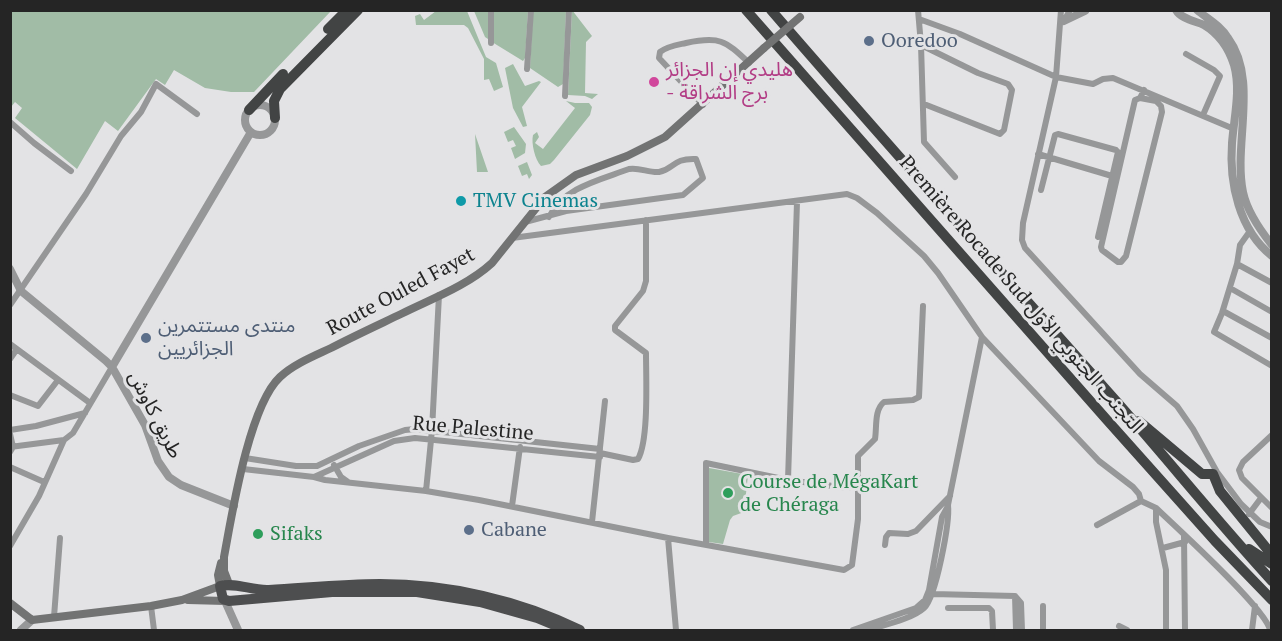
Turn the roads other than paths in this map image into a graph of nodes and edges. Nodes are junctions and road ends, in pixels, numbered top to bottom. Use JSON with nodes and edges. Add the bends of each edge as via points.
{"nodes":[{"id":1,"x":347,"y":10,"type":"edge"},
{"id":2,"x":358,"y":10,"type":"edge"},
{"id":3,"x":491,"y":10,"type":"edge"},
{"id":4,"x":531,"y":10,"type":"edge"},
{"id":5,"x":569,"y":10,"type":"edge"},
{"id":6,"x":746,"y":10,"type":"edge"},
{"id":7,"x":771,"y":10,"type":"edge"},
{"id":8,"x":918,"y":10,"type":"edge"},
{"id":9,"x":1062,"y":10,"type":"edge"},
{"id":10,"x":1070,"y":10,"type":"edge"},
{"id":11,"x":1091,"y":10,"type":"edge"},
{"id":12,"x":1190,"y":10,"type":"edge"},
{"id":13,"x":1197,"y":10,"type":"edge"},
{"id":14,"x":1084,"y":11,"type":"edge"},
{"id":15,"x":1177,"y":13,"type":"edge"},
{"id":16,"x":802,"y":14,"type":"edge"},
{"id":17,"x":919,"y":19,"type":"junction"},
{"id":18,"x":1062,"y":24,"type":"junction"},
{"id":19,"x":491,"y":43,"type":"dead end"},
{"id":20,"x":921,"y":45,"type":"junction"},
{"id":21,"x":1186,"y":54,"type":"dead end"},
{"id":22,"x":748,"y":63,"type":"junction"},
{"id":23,"x":527,"y":69,"type":"dead end"},
{"id":24,"x":1056,"y":77,"type":"junction"},
{"id":25,"x":1144,"y":90,"type":"junction"},
{"id":26,"x":565,"y":96,"type":"dead end"},
{"id":27,"x":1140,"y":98,"type":"junction"},
{"id":28,"x":924,"y":104,"type":"junction"},
{"id":29,"x":703,"y":105,"type":"junction"},
{"id":30,"x":249,"y":110,"type":"junction"},
{"id":31,"x":197,"y":114,"type":"dead end"},
{"id":32,"x":1203,"y":115,"type":"junction"},
{"id":33,"x":274,"y":118,"type":"junction"},
{"id":34,"x":10,"y":122,"type":"edge"},
{"id":35,"x":1234,"y":129,"type":"junction"},
{"id":36,"x":251,"y":132,"type":"junction"},
{"id":37,"x":1038,"y":154,"type":"junction"},
{"id":38,"x":1049,"y":157,"type":"junction"},
{"id":39,"x":72,"y":171,"type":"dead end"},
{"id":40,"x":1112,"y":176,"type":"junction"},
{"id":41,"x":955,"y":177,"type":"dead end"},
{"id":42,"x":1041,"y":190,"type":"dead end"},
{"id":43,"x":797,"y":202,"type":"junction"},
{"id":44,"x":549,"y":217,"type":"junction"},
{"id":45,"x":646,"y":220,"type":"junction"},
{"id":46,"x":522,"y":223,"type":"junction"},
{"id":47,"x":1250,"y":231,"type":"junction"},
{"id":48,"x":1098,"y":237,"type":"dead end"},
{"id":49,"x":511,"y":238,"type":"junction"},
{"id":50,"x":1272,"y":245,"type":"edge"},
{"id":51,"x":1272,"y":256,"type":"edge"},
{"id":52,"x":1238,"y":264,"type":"junction"},
{"id":53,"x":10,"y":269,"type":"edge"},
{"id":54,"x":1272,"y":283,"type":"edge"},
{"id":55,"x":1230,"y":288,"type":"junction"},
{"id":56,"x":21,"y":291,"type":"junction"},
{"id":57,"x":439,"y":295,"type":"junction"},
{"id":58,"x":10,"y":305,"type":"edge"},
{"id":59,"x":923,"y":306,"type":"dead end"},
{"id":60,"x":1223,"y":311,"type":"junction"},
{"id":61,"x":1272,"y":312,"type":"edge"},
{"id":62,"x":981,"y":338,"type":"junction"},
{"id":63,"x":1272,"y":338,"type":"edge"},
{"id":64,"x":10,"y":344,"type":"edge"},
{"id":65,"x":17,"y":349,"type":"junction"},
{"id":66,"x":10,"y":359,"type":"edge"},
{"id":67,"x":1272,"y":366,"type":"edge"},
{"id":68,"x":112,"y":367,"type":"junction"},
{"id":69,"x":58,"y":380,"type":"junction"},
{"id":70,"x":10,"y":395,"type":"edge"},
{"id":71,"x":605,"y":401,"type":"dead end"},
{"id":72,"x":90,"y":403,"type":"junction"},
{"id":73,"x":1118,"y":404,"type":"junction"},
{"id":74,"x":85,"y":413,"type":"junction"},
{"id":75,"x":432,"y":430,"type":"junction"},
{"id":76,"x":10,"y":432,"type":"edge"},
{"id":77,"x":1272,"y":435,"type":"edge"},
{"id":78,"x":64,"y":440,"type":"junction"},
{"id":79,"x":431,"y":440,"type":"junction"},
{"id":80,"x":521,"y":440,"type":"junction"},
{"id":81,"x":520,"y":448,"type":"junction"},
{"id":82,"x":11,"y":449,"type":"edge"},
{"id":83,"x":600,"y":453,"type":"junction"},
{"id":84,"x":245,"y":458,"type":"junction"},
{"id":85,"x":331,"y":460,"type":"junction"},
{"id":86,"x":10,"y":467,"type":"edge"},
{"id":87,"x":336,"y":468,"type":"junction"},
{"id":88,"x":243,"y":469,"type":"junction"},
{"id":89,"x":1215,"y":473,"type":"junction"},
{"id":90,"x":314,"y":477,"type":"junction"},
{"id":91,"x":788,"y":480,"type":"junction"},
{"id":92,"x":45,"y":482,"type":"junction"},
{"id":93,"x":349,"y":483,"type":"junction"},
{"id":94,"x":848,"y":488,"type":"dead end"},
{"id":95,"x":426,"y":491,"type":"junction"},
{"id":96,"x":950,"y":496,"type":"junction"},
{"id":97,"x":1261,"y":498,"type":"junction"},
{"id":98,"x":1141,"y":501,"type":"junction"},
{"id":99,"x":948,"y":505,"type":"junction"},
{"id":100,"x":234,"y":506,"type":"junction"},
{"id":101,"x":512,"y":506,"type":"junction"},
{"id":102,"x":1156,"y":508,"type":"junction"},
{"id":103,"x":1272,"y":508,"type":"edge"},
{"id":104,"x":1249,"y":514,"type":"junction"},
{"id":105,"x":592,"y":522,"type":"junction"},
{"id":106,"x":1097,"y":525,"type":"dead end"},
{"id":107,"x":1272,"y":527,"type":"edge"},
{"id":108,"x":1228,"y":533,"type":"junction"},
{"id":109,"x":1184,"y":535,"type":"junction"},
{"id":110,"x":60,"y":538,"type":"dead end"},
{"id":111,"x":668,"y":538,"type":"junction"},
{"id":112,"x":1215,"y":541,"type":"junction"},
{"id":113,"x":1185,"y":542,"type":"junction"},
{"id":114,"x":706,"y":544,"type":"junction"},
{"id":115,"x":885,"y":545,"type":"dead end"},
{"id":116,"x":10,"y":546,"type":"edge"},
{"id":117,"x":1163,"y":548,"type":"junction"},
{"id":118,"x":1272,"y":555,"type":"edge"},
{"id":119,"x":1272,"y":564,"type":"edge"},
{"id":120,"x":1272,"y":580,"type":"edge"},
{"id":121,"x":224,"y":585,"type":"junction"},
{"id":122,"x":933,"y":594,"type":"junction"},
{"id":123,"x":1015,"y":596,"type":"junction"},
{"id":124,"x":182,"y":600,"type":"junction"},
{"id":125,"x":239,"y":600,"type":"junction"},
{"id":126,"x":1272,"y":600,"type":"edge"},
{"id":127,"x":225,"y":601,"type":"junction"},
{"id":128,"x":10,"y":603,"type":"edge"},
{"id":129,"x":1255,"y":605,"type":"junction"},
{"id":130,"x":151,"y":606,"type":"junction"},
{"id":131,"x":1043,"y":606,"type":"dead end"},
{"id":132,"x":1272,"y":607,"type":"edge"},
{"id":133,"x":948,"y":608,"type":"dead end"},
{"id":134,"x":54,"y":617,"type":"junction"},
{"id":135,"x":32,"y":620,"type":"junction"},
{"id":136,"x":234,"y":620,"type":"junction"},
{"id":137,"x":1119,"y":626,"type":"dead end"},
{"id":138,"x":21,"y":630,"type":"edge"},
{"id":139,"x":30,"y":630,"type":"edge"},
{"id":140,"x":154,"y":630,"type":"edge"},
{"id":141,"x":238,"y":630,"type":"edge"},
{"id":142,"x":566,"y":630,"type":"edge"},
{"id":143,"x":580,"y":630,"type":"edge"},
{"id":144,"x":675,"y":630,"type":"edge"},
{"id":145,"x":853,"y":630,"type":"edge"},
{"id":146,"x":868,"y":630,"type":"edge"},
{"id":147,"x":993,"y":630,"type":"edge"},
{"id":148,"x":1016,"y":630,"type":"edge"},
{"id":149,"x":1022,"y":630,"type":"edge"},
{"id":150,"x":1043,"y":630,"type":"edge"},
{"id":151,"x":1127,"y":630,"type":"edge"},
{"id":152,"x":1166,"y":630,"type":"edge"},
{"id":153,"x":1185,"y":630,"type":"edge"},
{"id":154,"x":1252,"y":630,"type":"edge"},
{"id":155,"x":1270,"y":630,"type":"edge"}],
"edges":[{"from":1,"to":30,"type":"highway"},
{"from":2,"to":33,"type":"highway","via":[[280,88],[274,101]]},
{"from":3,"to":19,"type":"street"},
{"from":4,"to":23,"type":"street"},
{"from":5,"to":26,"type":"street"},
{"from":6,"to":112,"type":"highway","name":"Première Rocade Sud التجنب الجنوبي الأول"},
{"from":7,"to":73,"type":"highway","name":"Première Rocade Sud التجنب الجنوبي الأول"},
{"from":8,"to":17,"type":"street"},
{"from":9,"to":18,"type":"street"},
{"from":10,"to":18,"type":"street"},
{"from":11,"to":14,"type":"street"},
{"from":12,"to":15,"type":"street","via":[[1185,16]]},
{"from":13,"to":50,"type":"street","via":[[1220,28],[1239,62],[1243,91],[1243,193],[1258,227]]},
{"from":14,"to":18,"type":"street"},
{"from":15,"to":35,"type":"street","via":[[1205,26],[1227,49],[1236,74]]},
{"from":16,"to":22,"type":"main road","name":"Route Ouled Fayet","bridge":true},
{"from":17,"to":20,"type":"street"},
{"from":17,"to":24,"type":"street"},
{"from":18,"to":24,"type":"street"},
{"from":20,"to":28,"type":"street"},
{"from":20,"to":28,"type":"street","via":[[1008,84],[1012,90],[1000,134]]},
{"from":21,"to":32,"type":"street","via":[[1220,76]]},
{"from":22,"to":29,"type":"main road","name":"Route Ouled Fayet"},
{"from":22,"to":29,"type":"street","via":[[726,42],[717,39],[667,47],[660,52],[659,58]]},
{"from":24,"to":25,"type":"street","via":[[1093,84],[1113,78]]},
{"from":24,"to":37,"type":"street"},
{"from":25,"to":27,"type":"street"},
{"from":25,"to":32,"type":"street"},
{"from":27,"to":27,"type":"street","via":[[1136,100],[1101,247],[1118,262],[1126,256],[1162,112],[1156,101]]},
{"from":28,"to":41,"type":"street","via":[[924,142]]},
{"from":29,"to":46,"type":"main road","name":"Route Ouled Fayet","via":[[666,137],[559,186]]},
{"from":30,"to":33,"type":"street","via":[[265,106]]},
{"from":30,"to":36,"type":"street","via":[[245,119]]},
{"from":31,"to":56,"type":"street","via":[[156,84]]},
{"from":32,"to":35,"type":"street"},
{"from":33,"to":36,"type":"street","via":[[270,131],[260,135]]},
{"from":34,"to":39,"type":"street"},
{"from":35,"to":47,"type":"street","via":[[1234,186]]},
{"from":36,"to":68,"type":"street"},
{"from":37,"to":38,"type":"street"},
{"from":37,"to":89,"type":"street","via":[[1023,223],[1025,248],[1140,374],[1177,406]]},
{"from":38,"to":40,"type":"street"},
{"from":38,"to":40,"type":"street","via":[[1056,134],[1114,149],[1118,152]]},
{"from":38,"to":42,"type":"street"},
{"from":40,"to":48,"type":"street"},
{"from":43,"to":45,"type":"street"},
{"from":43,"to":62,"type":"street","via":[[847,194],[866,204],[924,256]]},
{"from":43,"to":91,"type":"street"},
{"from":44,"to":44,"type":"street","via":[[683,195],[703,178],[696,159],[683,158],[657,172],[629,169],[576,190],[557,204]]},
{"from":44,"to":46,"type":"street"},
{"from":45,"to":49,"type":"street"},
{"from":45,"to":83,"type":"street","via":[[646,281],[643,291],[615,326],[615,330],[646,353],[642,450],[638,459],[633,460]]},
{"from":46,"to":49,"type":"main road","name":"Route Ouled Fayet"},
{"from":47,"to":51,"type":"street"},
{"from":47,"to":52,"type":"street","via":[[1240,245]]},
{"from":49,"to":57,"type":"main road","name":"Route Ouled Fayet","via":[[482,271]]},
{"from":52,"to":54,"type":"street"},
{"from":52,"to":55,"type":"street"},
{"from":53,"to":56,"type":"street","name":"طريق كاوش"},
{"from":55,"to":60,"type":"street"},
{"from":55,"to":61,"type":"street"},
{"from":56,"to":58,"type":"street"},
{"from":56,"to":68,"type":"street","name":"طريق كاوش"},
{"from":57,"to":75,"type":"street"},
{"from":57,"to":84,"type":"main road","name":"Route Ouled Fayet","via":[[306,360],[282,376],[262,403]]},
{"from":59,"to":114,"type":"street","via":[[919,397],[880,404],[875,439],[858,456],[858,519],[852,565],[844,570]]},
{"from":60,"to":63,"type":"street"},
{"from":60,"to":67,"type":"street","via":[[1214,332]]},
{"from":62,"to":96,"type":"street"},
{"from":62,"to":98,"type":"street","via":[[1099,460],[1133,487]]},
{"from":64,"to":65,"type":"street"},
{"from":65,"to":66,"type":"street"},
{"from":65,"to":69,"type":"street"},
{"from":68,"to":72,"type":"street"},
{"from":68,"to":100,"type":"street","name":"طريق كاوش","via":[[169,477]]},
{"from":69,"to":70,"type":"street","via":[[39,406]]},
{"from":69,"to":72,"type":"street"},
{"from":71,"to":83,"type":"street"},
{"from":72,"to":74,"type":"street"},
{"from":73,"to":89,"type":"highway","via":[[1202,474]]},
{"from":73,"to":108,"type":"highway","name":"Première Rocade Sud التجنب الجنوبي الأول"},
{"from":74,"to":76,"type":"street"},
{"from":74,"to":78,"type":"street"},
{"from":75,"to":79,"type":"street"},
{"from":75,"to":80,"type":"street","name":"Rue Palestine"},
{"from":75,"to":85,"type":"street","name":"Rue Palestine","via":[[405,430]]},
{"from":76,"to":82,"type":"street"},
{"from":77,"to":97,"type":"street","via":[[1239,470]]},
{"from":78,"to":82,"type":"street"},
{"from":78,"to":92,"type":"street"},
{"from":79,"to":81,"type":"street","name":"Rue Palestine"},
{"from":79,"to":87,"type":"street","name":"Rue Palestine","via":[[394,441]]},
{"from":79,"to":95,"type":"street"},
{"from":80,"to":81,"type":"street"},
{"from":80,"to":83,"type":"street","name":"Rue Palestine"},
{"from":81,"to":83,"type":"street","name":"Rue Palestine"},
{"from":81,"to":101,"type":"street"},
{"from":83,"to":105,"type":"street"},
{"from":84,"to":85,"type":"street","name":"Rue Palestine","via":[[308,467]]},
{"from":84,"to":88,"type":"main road","name":"Route Ouled Fayet"},
{"from":85,"to":87,"type":"street"},
{"from":86,"to":92,"type":"street"},
{"from":87,"to":90,"type":"street","name":"Rue Palestine"},
{"from":87,"to":93,"type":"street"},
{"from":88,"to":90,"type":"street","name":"Rue Palestine"},
{"from":88,"to":100,"type":"main road","name":"Route Ouled Fayet"},
{"from":89,"to":104,"type":"street"},
{"from":89,"to":118,"type":"highway","via":[[1220,491]]},
{"from":90,"to":93,"type":"street"},
{"from":91,"to":94,"type":"street"},
{"from":91,"to":114,"type":"street","via":[[706,463]]},
{"from":92,"to":116,"type":"street"},
{"from":93,"to":95,"type":"street"},
{"from":95,"to":101,"type":"street"},
{"from":96,"to":99,"type":"street"},
{"from":96,"to":115,"type":"street","via":[[916,531],[889,533]]},
{"from":97,"to":103,"type":"street"},
{"from":97,"to":104,"type":"street"},
{"from":98,"to":102,"type":"street"},
{"from":98,"to":106,"type":"street"},
{"from":99,"to":122,"type":"street"},
{"from":99,"to":145,"type":"street","via":[[942,517],[925,600],[916,608]]},
{"from":100,"to":121,"type":"main road","name":"Route Ouled Fayet","via":[[224,557]]},
{"from":101,"to":105,"type":"street"},
{"from":102,"to":109,"type":"street"},
{"from":102,"to":117,"type":"street"},
{"from":104,"to":107,"type":"street"},
{"from":105,"to":111,"type":"street"},
{"from":108,"to":119,"type":"highway"},
{"from":108,"to":120,"type":"highway","name":"Première Rocade Sud التجنب الجنوبي الأول"},
{"from":109,"to":113,"type":"street"},
{"from":109,"to":129,"type":"street"},
{"from":110,"to":134,"type":"street"},
{"from":111,"to":114,"type":"street"},
{"from":111,"to":144,"type":"street"},
{"from":112,"to":126,"type":"highway","name":"Première Rocade Sud التجنب الجنوبي الأول"},
{"from":112,"to":132,"type":"highway"},
{"from":113,"to":117,"type":"street"},
{"from":113,"to":153,"type":"street"},
{"from":117,"to":152,"type":"street"},
{"from":121,"to":124,"type":"main road"},
{"from":121,"to":127,"type":"highway","via":[[221,596]]},
{"from":121,"to":143,"type":"highway","via":[[265,590],[381,584],[434,587],[508,603]]},
{"from":122,"to":123,"type":"street"},
{"from":122,"to":146,"type":"street","via":[[918,612]]},
{"from":123,"to":148,"type":"street"},
{"from":123,"to":149,"type":"street","via":[[1021,603]]},
{"from":124,"to":127,"type":"main road"},
{"from":124,"to":130,"type":"main road"},
{"from":125,"to":127,"type":"highway"},
{"from":125,"to":136,"type":"street"},
{"from":125,"to":142,"type":"highway","via":[[332,592],[417,592],[480,602]]},
{"from":127,"to":136,"type":"street"},
{"from":128,"to":135,"type":"main road"},
{"from":129,"to":154,"type":"street"},
{"from":129,"to":155,"type":"street"},
{"from":130,"to":134,"type":"main road"},
{"from":130,"to":140,"type":"street"},
{"from":131,"to":150,"type":"street"},
{"from":133,"to":147,"type":"street","via":[[989,608]]},
{"from":134,"to":135,"type":"main road"},
{"from":135,"to":138,"type":"street"},
{"from":135,"to":139,"type":"street"},
{"from":136,"to":141,"type":"street"},
{"from":137,"to":151,"type":"street"}]}
